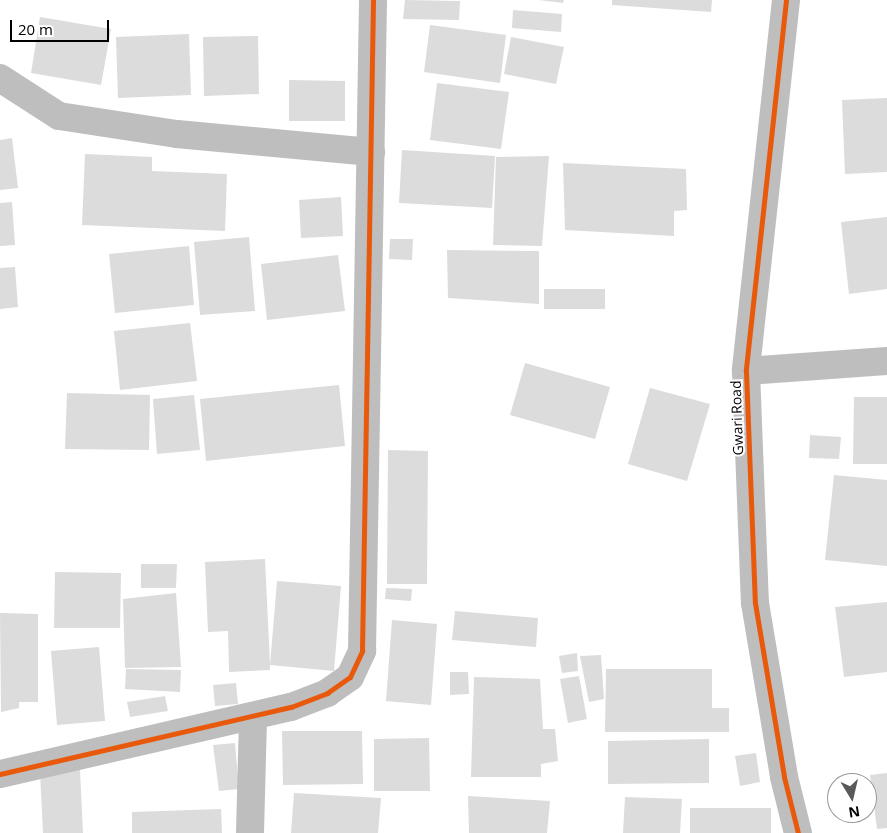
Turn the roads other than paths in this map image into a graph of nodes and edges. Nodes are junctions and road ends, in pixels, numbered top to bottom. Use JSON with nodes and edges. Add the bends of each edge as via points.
{"nodes":[{"id":1,"x":373,"y":0,"type":"edge"},
{"id":2,"x":786,"y":0,"type":"edge"},
{"id":3,"x":0,"y":78,"type":"edge"},
{"id":4,"x":371,"y":152,"type":"junction"},
{"id":5,"x":887,"y":361,"type":"edge"},
{"id":6,"x":746,"y":371,"type":"junction"},
{"id":7,"x":253,"y":716,"type":"junction"},
{"id":8,"x":0,"y":774,"type":"edge"},
{"id":9,"x":250,"y":833,"type":"edge"},
{"id":10,"x":798,"y":833,"type":"edge"}],
"edges":[{"from":1,"to":4,"type":"street"},
{"from":2,"to":6,"type":"street","name":"Gwari Road"},
{"from":3,"to":4,"type":"street","via":[[59,116],[177,134]]},
{"from":4,"to":7,"type":"street","via":[[362,651],[350,677],[328,693],[291,707]]},
{"from":5,"to":6,"type":"street"},
{"from":6,"to":10,"type":"street","name":"Gwari Road","via":[[755,603],[784,777]]},
{"from":7,"to":8,"type":"street"},
{"from":7,"to":9,"type":"street"}]}
